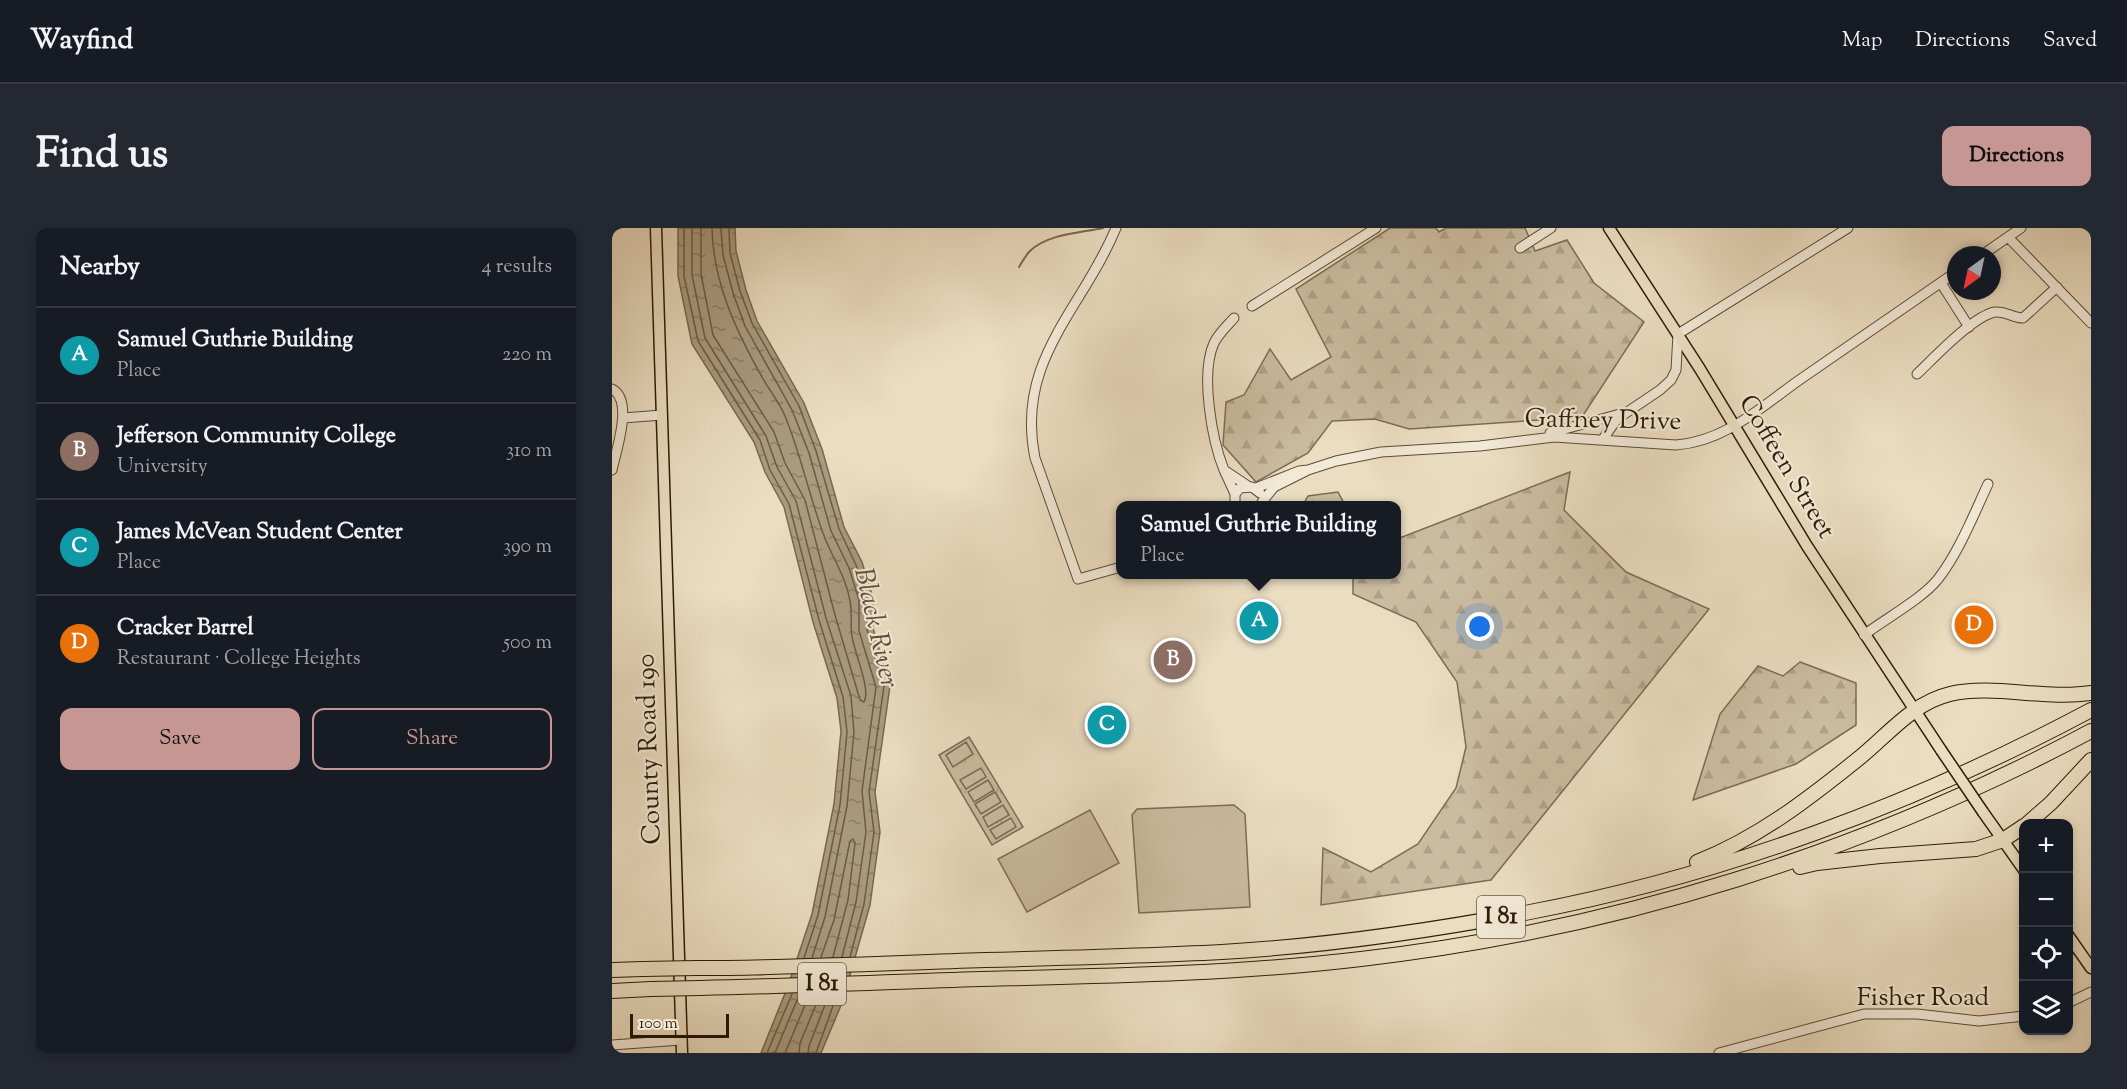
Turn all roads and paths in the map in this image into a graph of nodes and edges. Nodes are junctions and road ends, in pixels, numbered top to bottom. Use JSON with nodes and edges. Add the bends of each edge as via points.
{"nodes":[{"id":1,"x":656,"y":228,"type":"edge"},
{"id":2,"x":1116,"y":228,"type":"edge"},
{"id":3,"x":1376,"y":228,"type":"edge"},
{"id":4,"x":1551,"y":228,"type":"edge"},
{"id":5,"x":1609,"y":228,"type":"edge"},
{"id":6,"x":1848,"y":228,"type":"edge"},
{"id":7,"x":2021,"y":228,"type":"edge"},
{"id":8,"x":2008,"y":237,"type":"junction"},
{"id":9,"x":1995,"y":246,"type":"edge"},
{"id":10,"x":1520,"y":248,"type":"dead end"},
{"id":11,"x":1947,"y":279,"type":"edge"},
{"id":12,"x":1941,"y":283,"type":"junction"},
{"id":13,"x":2056,"y":287,"type":"junction"},
{"id":14,"x":1252,"y":306,"type":"dead end"},
{"id":15,"x":1234,"y":318,"type":"dead end"},
{"id":16,"x":2091,"y":323,"type":"edge"},
{"id":17,"x":1969,"y":327,"type":"junction"},
{"id":18,"x":1678,"y":334,"type":"junction"},
{"id":19,"x":1917,"y":374,"type":"dead end"},
{"id":20,"x":612,"y":389,"type":"edge"},
{"id":21,"x":1631,"y":410,"type":"junction"},
{"id":22,"x":662,"y":415,"type":"junction"},
{"id":23,"x":623,"y":418,"type":"junction"},
{"id":24,"x":1735,"y":427,"type":"junction"},
{"id":25,"x":1528,"y":439,"type":"junction"},
{"id":26,"x":1603,"y":439,"type":"junction"},
{"id":27,"x":613,"y":456,"type":"edge"},
{"id":28,"x":612,"y":470,"type":"edge"},
{"id":29,"x":1224,"y":470,"type":"junction"},
{"id":30,"x":1308,"y":470,"type":"junction"},
{"id":31,"x":1988,"y":484,"type":"dead end"},
{"id":32,"x":1252,"y":487,"type":"junction"},
{"id":33,"x":1234,"y":499,"type":"edge"},
{"id":34,"x":1261,"y":501,"type":"edge"},
{"id":35,"x":1263,"y":501,"type":"edge"},
{"id":36,"x":1116,"y":568,"type":"edge"},
{"id":37,"x":1864,"y":635,"type":"junction"},
{"id":38,"x":2091,"y":693,"type":"edge"},
{"id":39,"x":1913,"y":710,"type":"junction"},
{"id":40,"x":2091,"y":710,"type":"edge"},
{"id":41,"x":2091,"y":731,"type":"edge"},
{"id":42,"x":2091,"y":760,"type":"edge"},
{"id":43,"x":2032,"y":819,"type":"edge"},
{"id":44,"x":2019,"y":829,"type":"edge"},
{"id":45,"x":2003,"y":840,"type":"junction"},
{"id":46,"x":2019,"y":863,"type":"edge"},
{"id":47,"x":1637,"y":887,"type":"junction"},
{"id":48,"x":1690,"y":893,"type":"junction"},
{"id":49,"x":2073,"y":942,"type":"edge"},
{"id":50,"x":2091,"y":968,"type":"edge"},
{"id":51,"x":612,"y":970,"type":"edge"},
{"id":52,"x":612,"y":991,"type":"edge"},
{"id":53,"x":2091,"y":992,"type":"edge"},
{"id":54,"x":2073,"y":1001,"type":"edge"},
{"id":55,"x":2019,"y":1017,"type":"edge"},
{"id":56,"x":681,"y":1040,"type":"junction"},
{"id":57,"x":612,"y":1044,"type":"edge"},
{"id":58,"x":682,"y":1053,"type":"edge"},
{"id":59,"x":1719,"y":1053,"type":"edge"}],
"edges":[{"from":1,"to":22,"type":"main road","name":"County Road 190"},
{"from":2,"to":36,"type":"street","via":[[1041,366],[1030,411],[1035,458],[1078,579]]},
{"from":3,"to":14,"type":"street"},
{"from":4,"to":10,"type":"street"},
{"from":5,"to":18,"type":"main road","name":"Coffeen Street"},
{"from":6,"to":18,"type":"street"},
{"from":7,"to":8,"type":"street"},
{"from":8,"to":9,"type":"street"},
{"from":8,"to":13,"type":"street"},
{"from":11,"to":12,"type":"street","name":"Gaffney Drive"},
{"from":12,"to":17,"type":"street"},
{"from":12,"to":24,"type":"street","name":"Gaffney Drive"},
{"from":13,"to":16,"type":"street"},
{"from":13,"to":17,"type":"street","via":[[2023,318],[1997,312]]},
{"from":15,"to":29,"type":"street","via":[[1214,344],[1208,368],[1216,450]]},
{"from":17,"to":19,"type":"street"},
{"from":18,"to":21,"type":"street","via":[[1676,370],[1671,380]]},
{"from":18,"to":24,"type":"main road","name":"Coffeen Street"},
{"from":20,"to":23,"type":"street","via":[[621,398]]},
{"from":21,"to":25,"type":"street"},
{"from":21,"to":26,"type":"street","via":[[1617,419]]},
{"from":22,"to":23,"type":"street"},
{"from":22,"to":56,"type":"main road","name":"County Road 190"},
{"from":23,"to":27,"type":"street"},
{"from":24,"to":26,"type":"street","name":"Gaffney Drive","via":[[1693,444],[1676,446]]},
{"from":24,"to":37,"type":"main road","name":"Coffeen Street"},
{"from":25,"to":26,"type":"street","name":"Gaffney Drive"},
{"from":25,"to":30,"type":"street","name":"Gaffney Drive","via":[[1381,452]]},
{"from":27,"to":28,"type":"street"},
{"from":29,"to":32,"type":"street"},
{"from":29,"to":33,"type":"street"},
{"from":30,"to":32,"type":"street","name":"Gaffney Drive"},
{"from":30,"to":35,"type":"street","name":"Gaffney Drive","via":[[1274,487]]},
{"from":31,"to":37,"type":"street","via":[[1938,579]]},
{"from":32,"to":33,"type":"street","name":"Gaffney Drive","via":[[1240,488]]},
{"from":32,"to":34,"type":"street","via":[[1261,494]]},
{"from":37,"to":39,"type":"main road","name":"Coffeen Street"},
{"from":38,"to":39,"type":"highway","via":[[1967,692],[1949,694]]},
{"from":39,"to":45,"type":"main road","name":"Coffeen Street","bridge":true},
{"from":39,"to":47,"type":"highway","via":[[1872,748],[1764,829]]},
{"from":40,"to":47,"type":"highway","number":"I 81","via":[[1880,808],[1766,850]]},
{"from":41,"to":48,"type":"highway","number":"I 81","via":[[2001,777],[1889,825],[1811,855]]},
{"from":42,"to":43,"type":"highway"},
{"from":44,"to":45,"type":"highway"},
{"from":45,"to":46,"type":"main road","name":"Coffeen Street"},
{"from":45,"to":48,"type":"highway","via":[[1977,849],[1817,863],[1721,889]]},
{"from":47,"to":51,"type":"highway","number":"I 81","bridge":true,"via":[[1532,912],[1340,942],[1224,952]]},
{"from":48,"to":52,"type":"highway","number":"I 81","bridge":true,"via":[[1454,946],[1266,969]]},
{"from":49,"to":50,"type":"main road"},
{"from":53,"to":54,"type":"street"},
{"from":55,"to":59,"type":"street","name":"Fisher Road","via":[[1979,1021],[1917,1014],[1864,1014]]},
{"from":56,"to":57,"type":"street"},
{"from":56,"to":58,"type":"main road","name":"County Road 190"}]}
